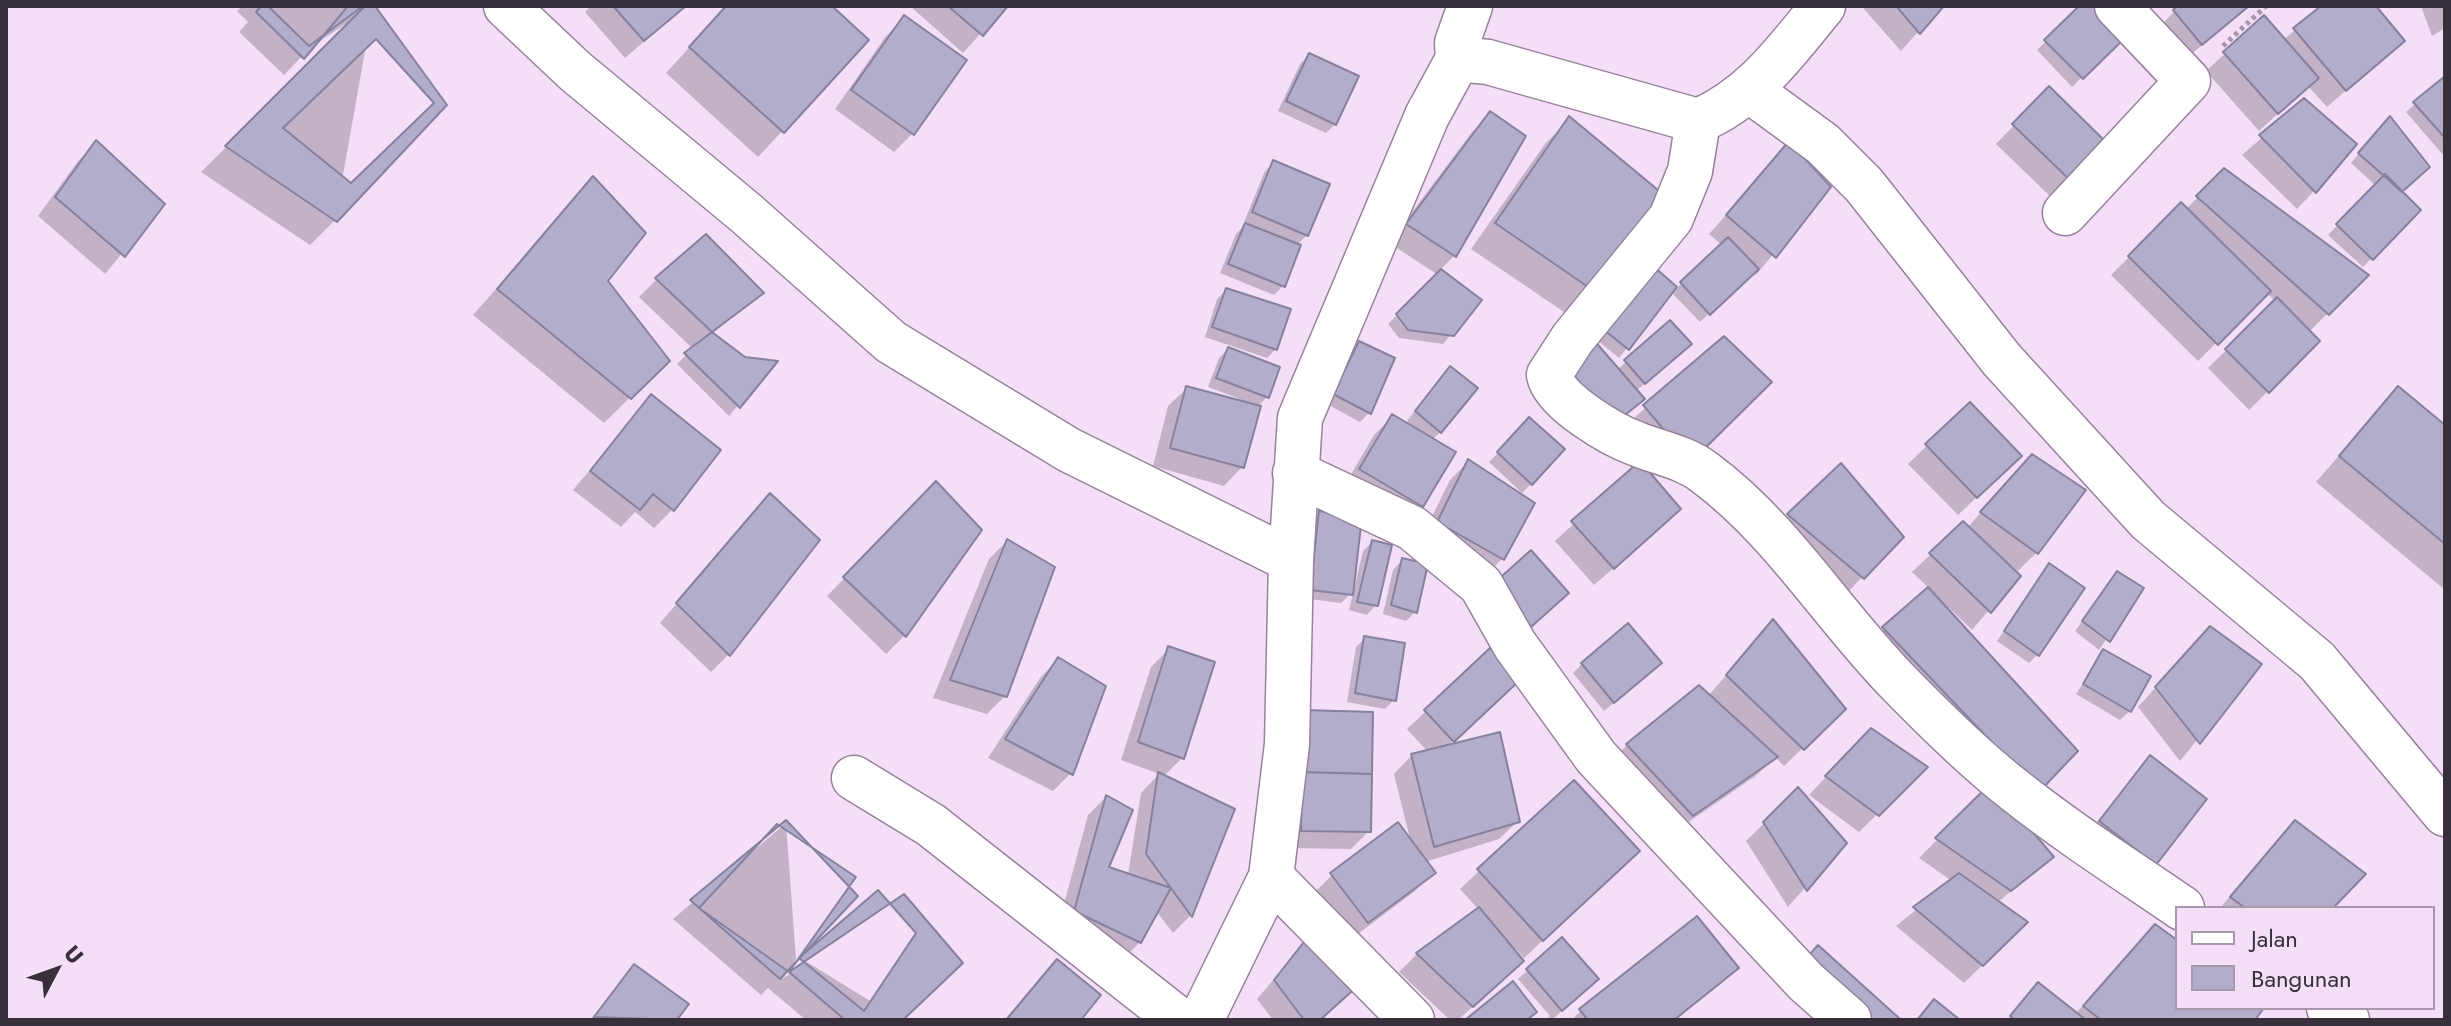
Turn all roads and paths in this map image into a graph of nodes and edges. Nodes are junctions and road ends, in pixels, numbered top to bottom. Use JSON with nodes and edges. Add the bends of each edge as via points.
{"nodes":[{"id":1,"x":506,"y":6,"type":"edge"},
{"id":2,"x":1470,"y":6,"type":"edge"},
{"id":3,"x":1823,"y":6,"type":"edge"},
{"id":4,"x":2117,"y":6,"type":"edge"},
{"id":5,"x":1458,"y":59,"type":"junction"},
{"id":6,"x":1749,"y":90,"type":"junction"},
{"id":7,"x":1698,"y":121,"type":"junction"},
{"id":8,"x":2065,"y":213,"type":"dead end"},
{"id":9,"x":1295,"y":473,"type":"junction"},
{"id":10,"x":1291,"y":560,"type":"junction"},
{"id":11,"x":854,"y":778,"type":"dead end"},
{"id":12,"x":2445,"y":814,"type":"edge"},
{"id":13,"x":1271,"y":877,"type":"junction"},
{"id":14,"x":2179,"y":906,"type":"edge"},
{"id":15,"x":1179,"y":1020,"type":"edge"},
{"id":16,"x":1201,"y":1020,"type":"edge"},
{"id":17,"x":1412,"y":1020,"type":"edge"},
{"id":18,"x":1849,"y":1020,"type":"edge"}],
"edges":[{"from":1,"to":10,"type":"street","via":[[891,342],[1069,450]]},
{"from":2,"to":5,"type":"street","via":[[1457,43]]},
{"from":3,"to":6,"type":"street"},
{"from":4,"to":8,"type":"street","via":[[2188,81]]},
{"from":5,"to":7,"type":"street","via":[[1488,62]]},
{"from":5,"to":9,"type":"street","via":[[1427,116],[1300,418]]},
{"from":6,"to":7,"type":"street"},
{"from":6,"to":12,"type":"street","via":[[1823,144],[1864,185],[2002,360],[2148,520],[2317,661]]},
{"from":7,"to":14,"type":"street","via":[[1690,171],[1671,218],[1573,338],[1549,375],[1551,387],[1596,423],[1703,471],[1783,544],[1847,628],[2009,786]]},
{"from":9,"to":10,"type":"street"},
{"from":9,"to":18,"type":"street","via":[[1412,528],[1481,585],[1515,645],[1596,757],[1806,982]]},
{"from":10,"to":13,"type":"street","via":[[1287,744]]},
{"from":11,"to":15,"type":"street","via":[[931,825]]},
{"from":13,"to":16,"type":"street"},
{"from":13,"to":17,"type":"street"}]}
